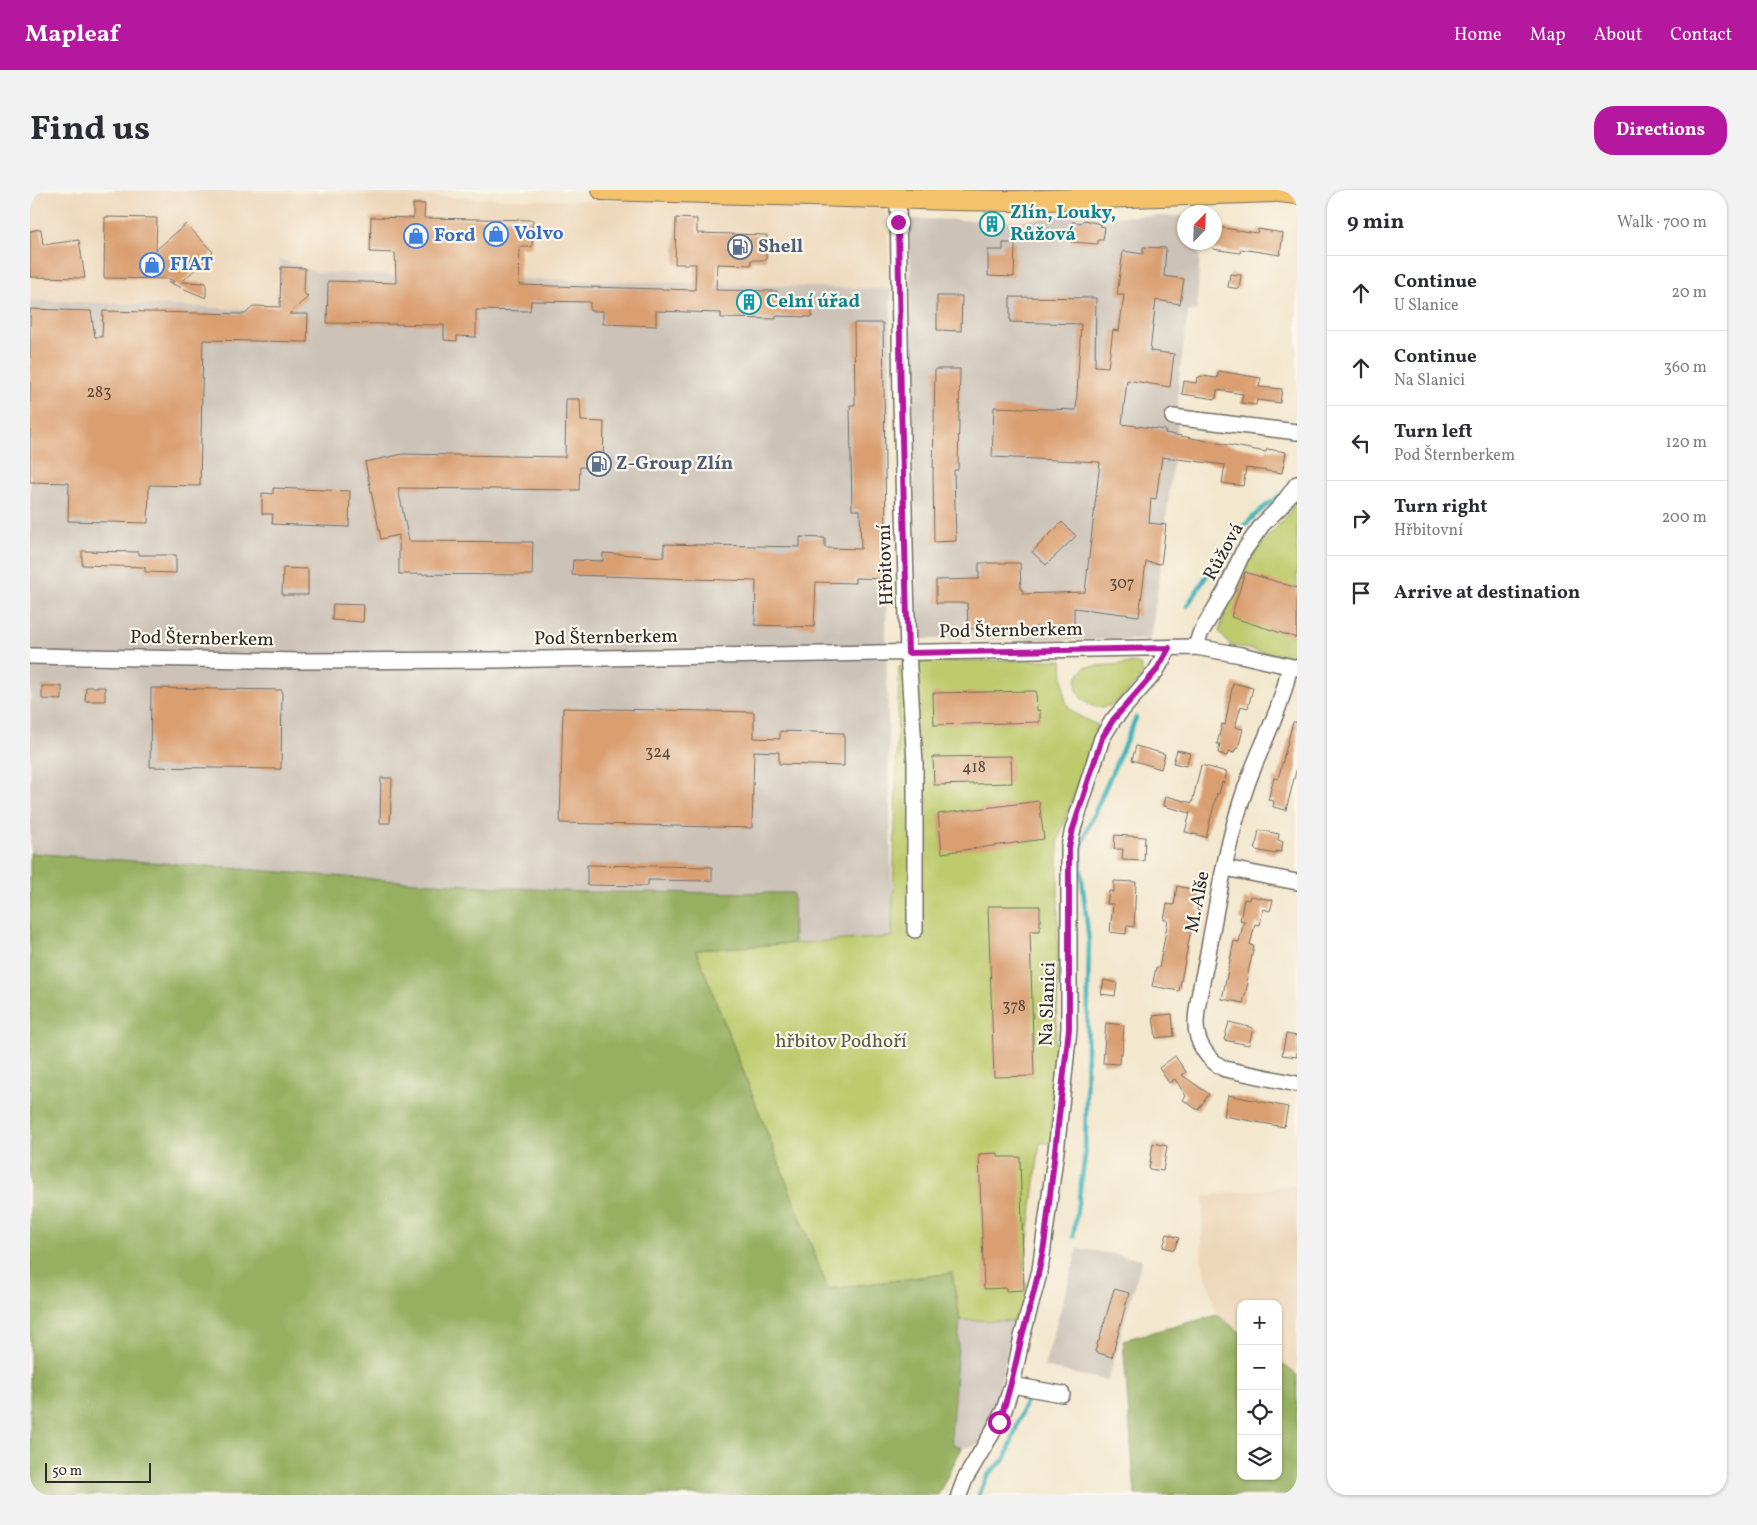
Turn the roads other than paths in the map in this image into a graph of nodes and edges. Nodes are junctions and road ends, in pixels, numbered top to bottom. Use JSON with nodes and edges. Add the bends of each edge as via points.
{"nodes":[{"id":1,"x":602,"y":190,"type":"edge"},
{"id":2,"x":1268,"y":191,"type":"edge"},
{"id":3,"x":897,"y":194,"type":"edge"},
{"id":4,"x":1297,"y":194,"type":"edge"},
{"id":5,"x":1173,"y":418,"type":"dead end"},
{"id":6,"x":1297,"y":432,"type":"edge"},
{"id":7,"x":1297,"y":484,"type":"edge"},
{"id":8,"x":1183,"y":648,"type":"junction"},
{"id":9,"x":908,"y":653,"type":"junction"},
{"id":10,"x":30,"y":656,"type":"edge"},
{"id":11,"x":1293,"y":668,"type":"edge"},
{"id":12,"x":1225,"y":868,"type":"junction"},
{"id":13,"x":1297,"y":882,"type":"edge"},
{"id":14,"x":915,"y":930,"type":"dead end"},
{"id":15,"x":1297,"y":1084,"type":"edge"},
{"id":16,"x":1012,"y":1385,"type":"junction"},
{"id":17,"x":1062,"y":1394,"type":"dead end"},
{"id":18,"x":959,"y":1495,"type":"edge"}],
"edges":[{"from":1,"to":3,"type":"main road"},
{"from":2,"to":3,"type":"main road","via":[[1015,201]]},
{"from":2,"to":4,"type":"main road"},
{"from":3,"to":9,"type":"street","name":"Hřbitovní"},
{"from":5,"to":6,"type":"street"},
{"from":7,"to":8,"type":"street","name":"Růžová","via":[[1243,552],[1226,590],[1200,634]]},
{"from":8,"to":9,"type":"street","name":"Pod Šternberkem"},
{"from":8,"to":11,"type":"street","name":"Pod Šternberkem","via":[[1241,655]]},
{"from":8,"to":16,"type":"street","name":"Na Slanici","via":[[1156,671],[1113,720],[1102,738],[1073,829],[1069,847],[1069,1029],[1057,1143],[1040,1270]]},
{"from":9,"to":10,"type":"street","name":"Pod Šternberkem","via":[[300,661]]},
{"from":9,"to":14,"type":"street","name":"Hřbitovní","via":[[915,763]]},
{"from":11,"to":12,"type":"street","name":"M. Alše","via":[[1245,789]]},
{"from":12,"to":13,"type":"street"},
{"from":12,"to":15,"type":"street","name":"M. Alše","via":[[1198,1008],[1196,1025],[1199,1040],[1204,1052],[1225,1069]]},
{"from":16,"to":17,"type":"street"},
{"from":16,"to":18,"type":"street","name":"Na Slanici","via":[[999,1422]]}]}
